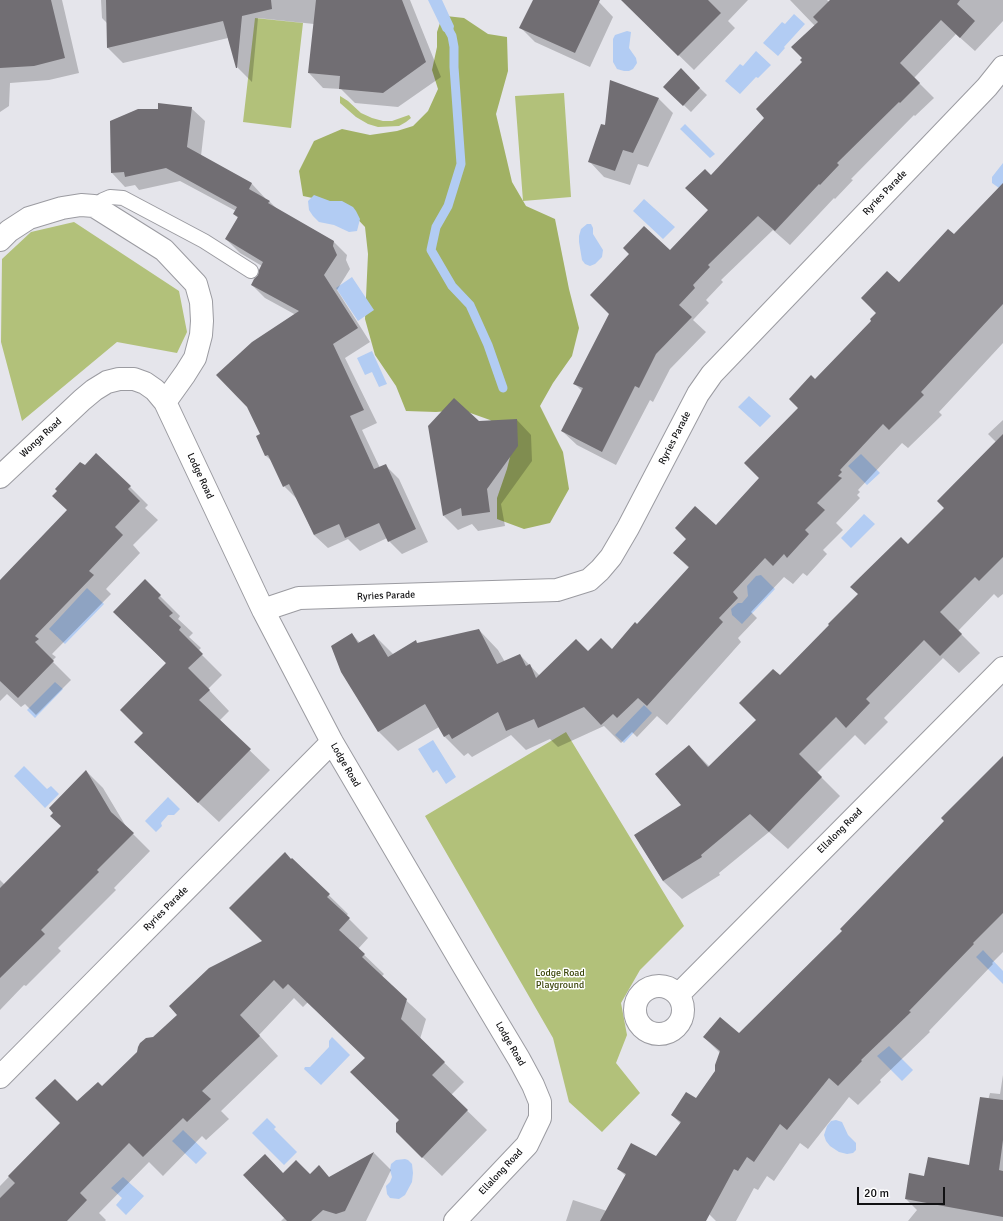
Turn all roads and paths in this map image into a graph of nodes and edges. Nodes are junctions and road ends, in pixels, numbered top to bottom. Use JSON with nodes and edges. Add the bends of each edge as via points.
{"nodes":[{"id":1,"x":1003,"y":68,"type":"edge"},
{"id":2,"x":94,"y":206,"type":"junction"},
{"id":3,"x":0,"y":240,"type":"edge"},
{"id":4,"x":251,"y":271,"type":"dead end"},
{"id":5,"x":82,"y":400,"type":"joint"},
{"id":6,"x":165,"y":402,"type":"junction"},
{"id":7,"x":1,"y":474,"type":"edge"},
{"id":8,"x":263,"y":610,"type":"junction"},
{"id":9,"x":1003,"y":668,"type":"edge"},
{"id":10,"x":332,"y":742,"type":"junction"},
{"id":11,"x":678,"y":995,"type":"dead end"},
{"id":12,"x":0,"y":1077,"type":"edge"},
{"id":13,"x":540,"y":1118,"type":"joint"},
{"id":14,"x":455,"y":1221,"type":"edge"}],
"edges":[{"from":1,"to":8,"type":"street","name":"Ryries Parade","via":[[712,374],[698,394],[611,557],[589,580],[557,590],[298,598]]},
{"from":2,"to":3,"type":"street","via":[[62,208],[29,218]]},
{"from":2,"to":4,"type":"lane","via":[[110,197],[122,198],[204,241]]},
{"from":2,"to":6,"type":"street","via":[[164,250],[196,284],[201,302],[199,343],[195,358]]},
{"from":5,"to":6,"type":"street","name":"Lodge Road","via":[[107,382],[134,379],[155,390]]},
{"from":5,"to":7,"type":"street","name":"Wonga Road"},
{"from":6,"to":8,"type":"street","name":"Lodge Road"},
{"from":8,"to":10,"type":"street","name":"Lodge Road"},
{"from":9,"to":11,"type":"street","name":"Ellalong Road"},
{"from":10,"to":12,"type":"street","name":"Ryries Parade"},
{"from":10,"to":13,"type":"street","name":"Lodge Road","via":[[520,1059],[540,1102]]},
{"from":13,"to":14,"type":"street","name":"Ellalong Road","via":[[527,1145]]}]}
